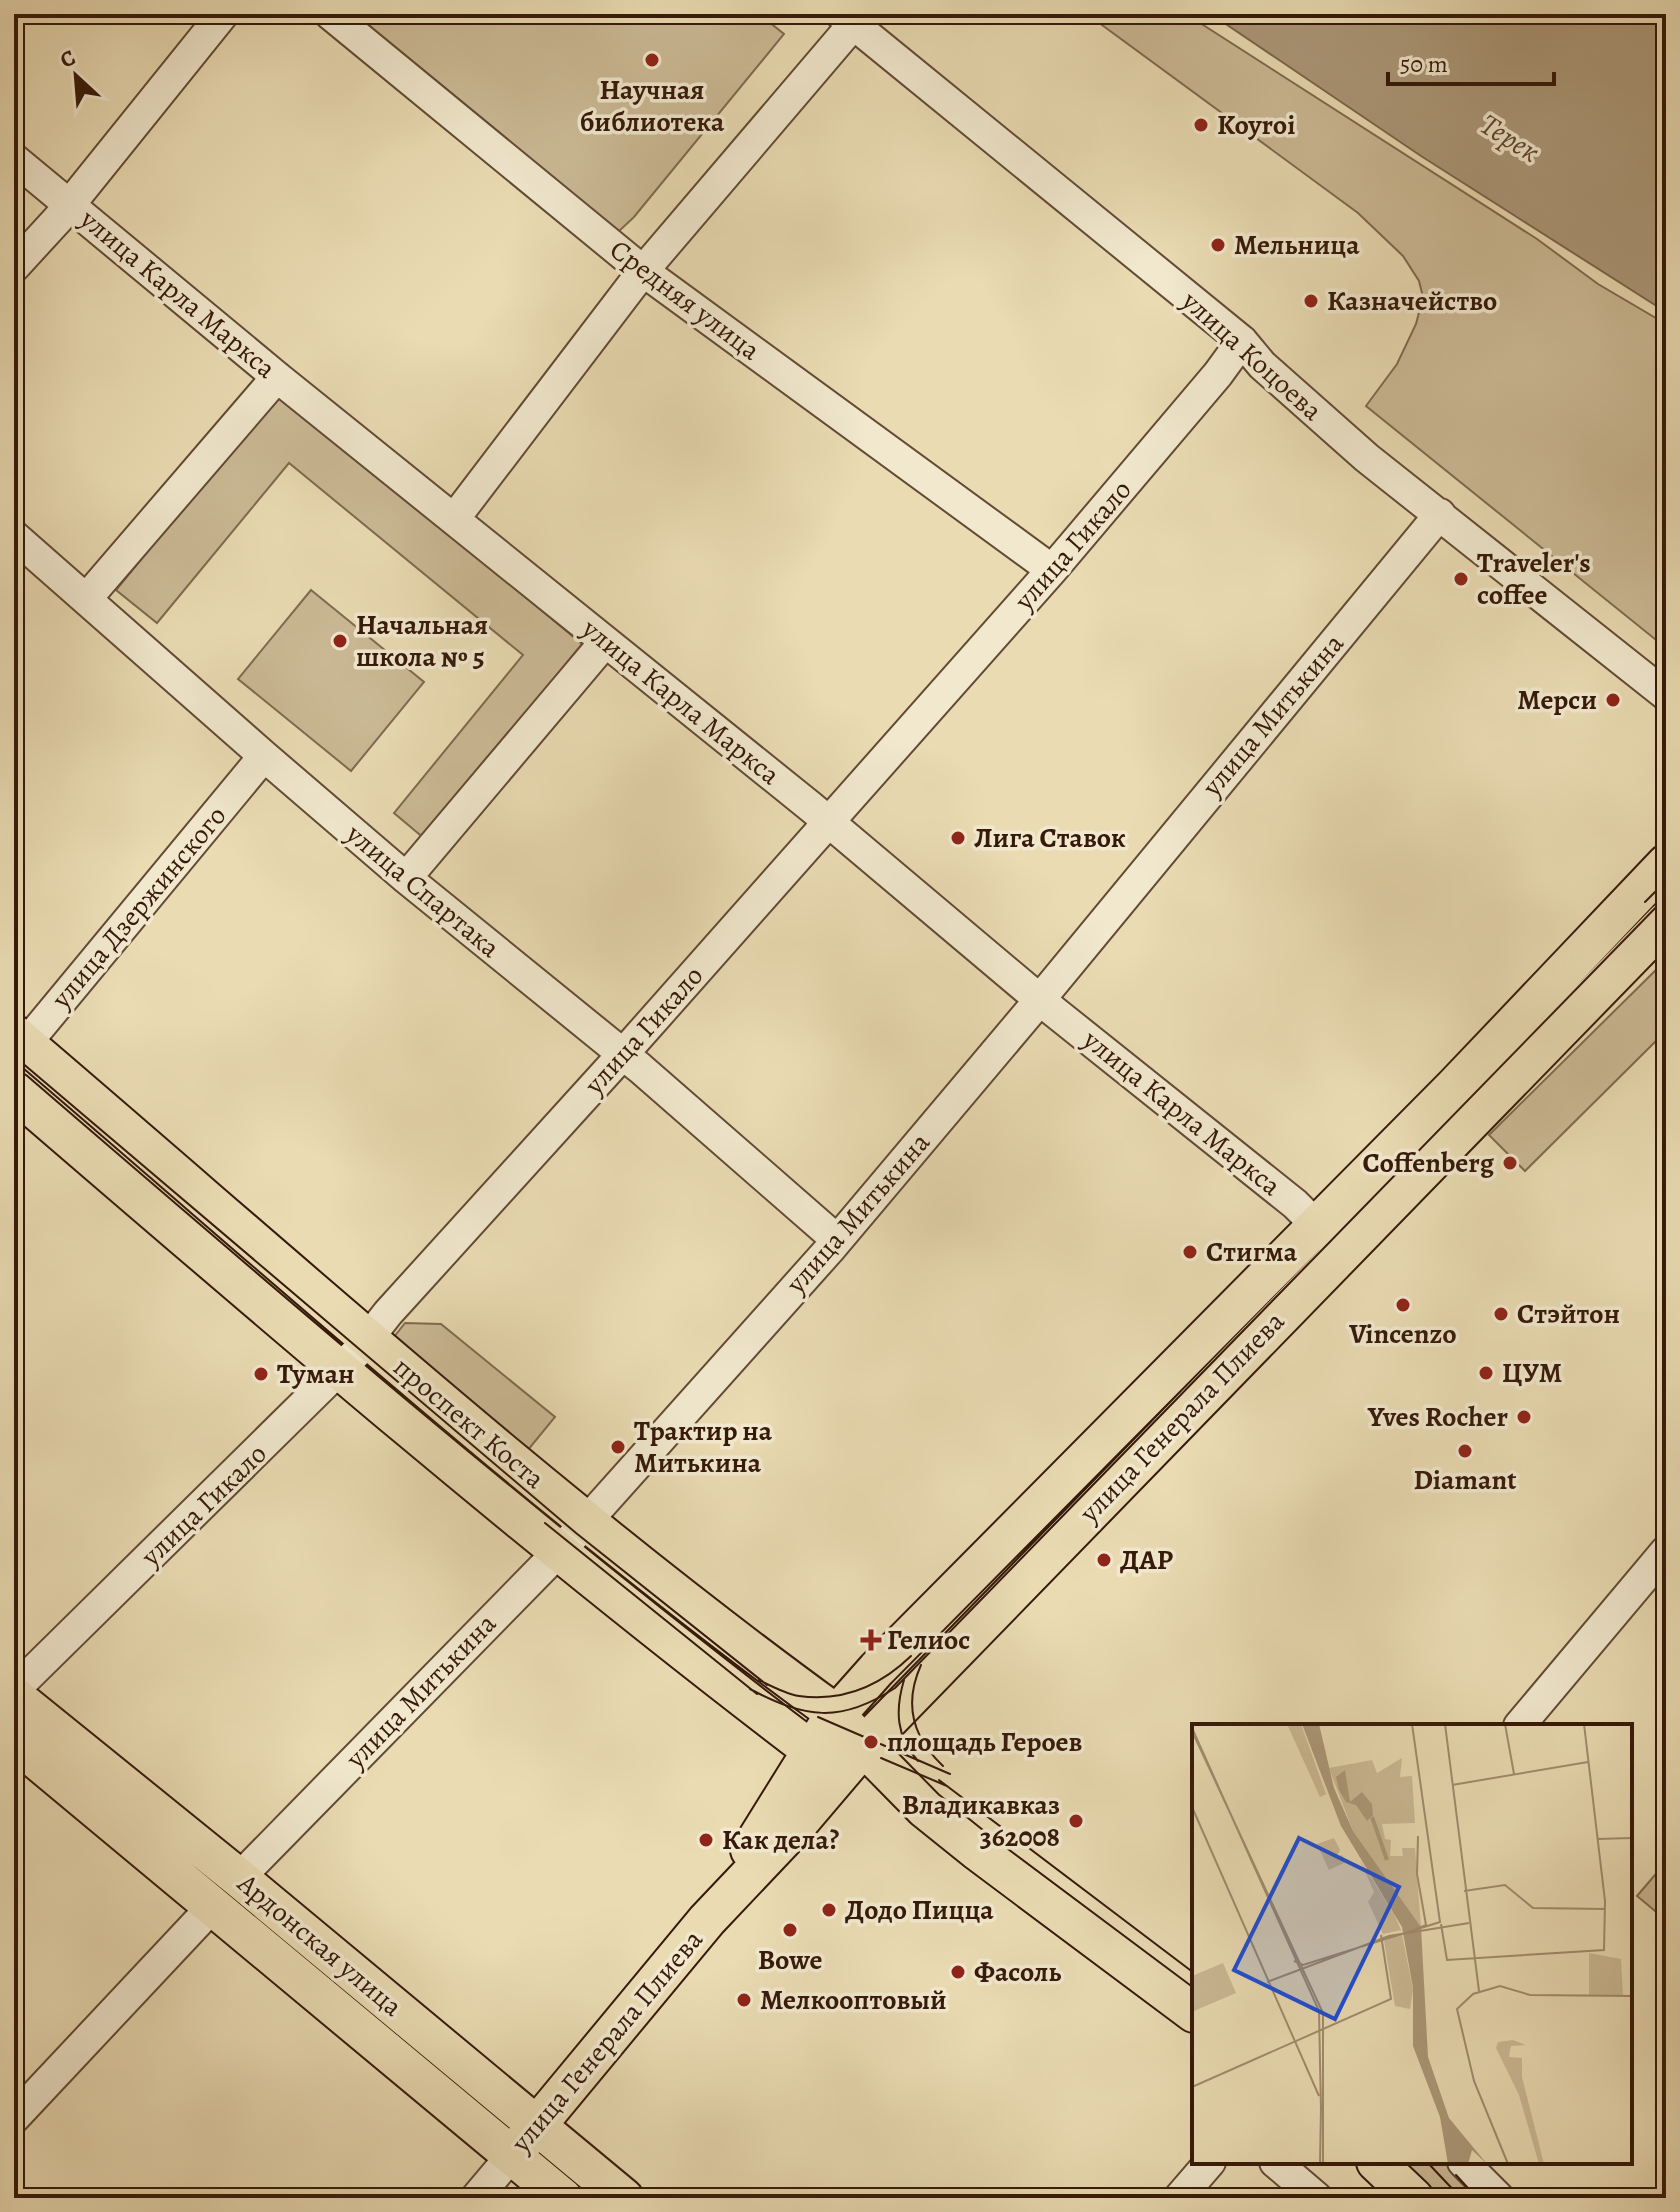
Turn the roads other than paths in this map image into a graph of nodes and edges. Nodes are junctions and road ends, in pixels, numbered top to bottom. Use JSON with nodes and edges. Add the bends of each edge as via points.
{"nodes":[{"id":1,"x":223,"y":14,"type":"edge"},
{"id":2,"x":330,"y":14,"type":"edge"},
{"id":3,"x":852,"y":17,"type":"edge"},
{"id":4,"x":14,"y":159,"type":"edge"},
{"id":5,"x":70,"y":205,"type":"junction"},
{"id":6,"x":14,"y":267,"type":"edge"},
{"id":7,"x":643,"y":271,"type":"junction"},
{"id":8,"x":1242,"y":341,"type":"junction"},
{"id":9,"x":277,"y":377,"type":"junction"},
{"id":10,"x":1440,"y":514,"type":"junction"},
{"id":11,"x":454,"y":519,"type":"junction"},
{"id":12,"x":14,"y":536,"type":"edge"},
{"id":13,"x":1052,"y":570,"type":"junction"},
{"id":14,"x":87,"y":598,"type":"junction"},
{"id":15,"x":605,"y":642,"type":"junction"},
{"id":16,"x":1666,"y":695,"type":"edge"},
{"id":17,"x":264,"y":756,"type":"junction"},
{"id":18,"x":827,"y":822,"type":"junction"},
{"id":19,"x":1666,"y":864,"type":"edge"},
{"id":20,"x":406,"y":878,"type":"junction"},
{"id":21,"x":1666,"y":921,"type":"edge"},
{"id":22,"x":1039,"y":998,"type":"junction"},
{"id":23,"x":18,"y":1045,"type":"edge"},
{"id":24,"x":623,"y":1054,"type":"junction"},
{"id":25,"x":14,"y":1091,"type":"edge"},
{"id":26,"x":1316,"y":1226,"type":"junction"},
{"id":27,"x":837,"y":1240,"type":"junction"},
{"id":28,"x":1342,"y":1252,"type":"junction"},
{"id":29,"x":367,"y":1338,"type":"junction"},
{"id":30,"x":339,"y":1371,"type":"junction"},
{"id":31,"x":586,"y":1521,"type":"junction"},
{"id":32,"x":1666,"y":1551,"type":"edge"},
{"id":33,"x":558,"y":1553,"type":"junction"},
{"id":34,"x":877,"y":1669,"type":"junction"},
{"id":35,"x":790,"y":1680,"type":"junction"},
{"id":36,"x":14,"y":1693,"type":"edge"},
{"id":37,"x":836,"y":1714,"type":"junction"},
{"id":38,"x":1521,"y":1724,"type":"edge"},
{"id":39,"x":14,"y":1741,"type":"edge"},
{"id":40,"x":811,"y":1750,"type":"junction"},
{"id":41,"x":854,"y":1756,"type":"junction"},
{"id":42,"x":239,"y":1878,"type":"junction"},
{"id":43,"x":213,"y":1906,"type":"junction"},
{"id":44,"x":707,"y":1920,"type":"junction"},
{"id":45,"x":1192,"y":2012,"type":"edge"},
{"id":46,"x":14,"y":2118,"type":"edge"},
{"id":47,"x":537,"y":2124,"type":"junction"},
{"id":48,"x":513,"y":2154,"type":"junction"},
{"id":49,"x":1208,"y":2164,"type":"edge"},
{"id":50,"x":1277,"y":2164,"type":"edge"},
{"id":51,"x":1378,"y":2164,"type":"edge"},
{"id":52,"x":1465,"y":2164,"type":"edge"},
{"id":53,"x":476,"y":2198,"type":"edge"},
{"id":54,"x":563,"y":2198,"type":"edge"},
{"id":55,"x":624,"y":2198,"type":"edge"},
{"id":56,"x":1179,"y":2198,"type":"edge"},
{"id":57,"x":1317,"y":2198,"type":"edge"},
{"id":58,"x":1414,"y":2198,"type":"edge"},
{"id":59,"x":1499,"y":2198,"type":"edge"}],
"edges":[{"from":1,"to":5,"type":"street"},
{"from":2,"to":7,"type":"street","name":"Средняя улица"},
{"from":3,"to":7,"type":"street"},
{"from":3,"to":8,"type":"street","name":"улица Коцоева"},
{"from":4,"to":5,"type":"street","name":"улица Карла Маркса"},
{"from":5,"to":6,"type":"street"},
{"from":5,"to":9,"type":"street","name":"улица Карла Маркса"},
{"from":7,"to":11,"type":"street"},
{"from":7,"to":13,"type":"street","name":"Средняя улица"},
{"from":8,"to":10,"type":"street","name":"улица Коцоева","via":[[1343,437]]},
{"from":8,"to":13,"type":"street","name":"улица Гикало"},
{"from":9,"to":11,"type":"street","name":"улица Карла Маркса"},
{"from":9,"to":14,"type":"street"},
{"from":10,"to":16,"type":"street","name":"улица Коцоева"},
{"from":10,"to":22,"type":"street","name":"улица Митькина"},
{"from":11,"to":15,"type":"street","name":"улица Карла Маркса"},
{"from":12,"to":14,"type":"street","name":"улица Спартака"},
{"from":13,"to":18,"type":"street","name":"улица Гикало"},
{"from":14,"to":17,"type":"street","name":"улица Спартака"},
{"from":15,"to":18,"type":"street","name":"улица Карла Маркса"},
{"from":15,"to":20,"type":"street"},
{"from":17,"to":20,"type":"street","name":"улица Спартака"},
{"from":17,"to":23,"type":"street","name":"улица Дзержинского"},
{"from":18,"to":22,"type":"street","name":"улица Карла Маркса"},
{"from":18,"to":24,"type":"street","name":"улица Гикало"},
{"from":19,"to":26,"type":"main road","name":"улица Генерала Плиева"},
{"from":20,"to":24,"type":"street","name":"улица Спартака"},
{"from":21,"to":28,"type":"main road","name":"улица Генерала Плиева"},
{"from":22,"to":26,"type":"street","name":"улица Карла Маркса"},
{"from":22,"to":27,"type":"street","name":"улица Митькина"},
{"from":23,"to":29,"type":"main road","name":"проспект Коста"},
{"from":24,"to":27,"type":"street","name":"улица Спартака"},
{"from":24,"to":29,"type":"street","name":"улица Гикало"},
{"from":25,"to":30,"type":"main road","name":"проспект Коста"},
{"from":26,"to":28,"type":"street","name":"улица Карла Маркса"},
{"from":26,"to":34,"type":"main road","name":"улица Генерала Плиева"},
{"from":27,"to":31,"type":"street","name":"улица Митькина"},
{"from":28,"to":41,"type":"main road","name":"улица Генерала Плиева"},
{"from":29,"to":30,"type":"street","name":"улица Гикало"},
{"from":29,"to":31,"type":"main road","name":"проспект Коста"},
{"from":30,"to":33,"type":"main road","name":"проспект Коста"},
{"from":30,"to":36,"type":"street","name":"улица Гикало"},
{"from":31,"to":33,"type":"street","name":"улица Митькина"},
{"from":31,"to":35,"type":"main road","name":"проспект Коста"},
{"from":32,"to":38,"type":"street"},
{"from":33,"to":40,"type":"main road","name":"проспект Коста"},
{"from":33,"to":42,"type":"street","name":"улица Митькина"},
{"from":34,"to":35,"type":"main road","via":[[841,1684]]},
{"from":34,"to":37,"type":"main road","name":"улица Генерала Плиева"},
{"from":35,"to":37,"type":"main road","name":"проспект Коста"},
{"from":36,"to":42,"type":"main road","name":"Ардонская улица"},
{"from":37,"to":40,"type":"main road","name":"улица Генерала Плиева"},
{"from":37,"to":41,"type":"main road","name":"проспект Коста"},
{"from":39,"to":43,"type":"main road","name":"Ардонская улица"},
{"from":40,"to":41,"type":"main road","name":"проспект Коста"},
{"from":40,"to":44,"type":"main road","name":"улица Генерала Плиева"},
{"from":41,"to":44,"type":"main road","name":"улица Генерала Плиева"},
{"from":41,"to":45,"type":"main road","name":"проспект Коста"},
{"from":42,"to":47,"type":"main road","name":"Ардонская улица"},
{"from":43,"to":46,"type":"street"},
{"from":43,"to":48,"type":"main road","name":"Ардонская улица"},
{"from":44,"to":47,"type":"main road","name":"улица Генерала Плиева"},
{"from":47,"to":48,"type":"main road","name":"улица Генерала Плиева"},
{"from":47,"to":55,"type":"main road","name":"Ардонская улица"},
{"from":48,"to":53,"type":"street","name":"улица Генерала Плиева"},
{"from":48,"to":54,"type":"main road","name":"Ардонская улица"},
{"from":49,"to":56,"type":"street"},
{"from":50,"to":57,"type":"street"},
{"from":51,"to":58,"type":"main road"},
{"from":52,"to":59,"type":"street"}]}
